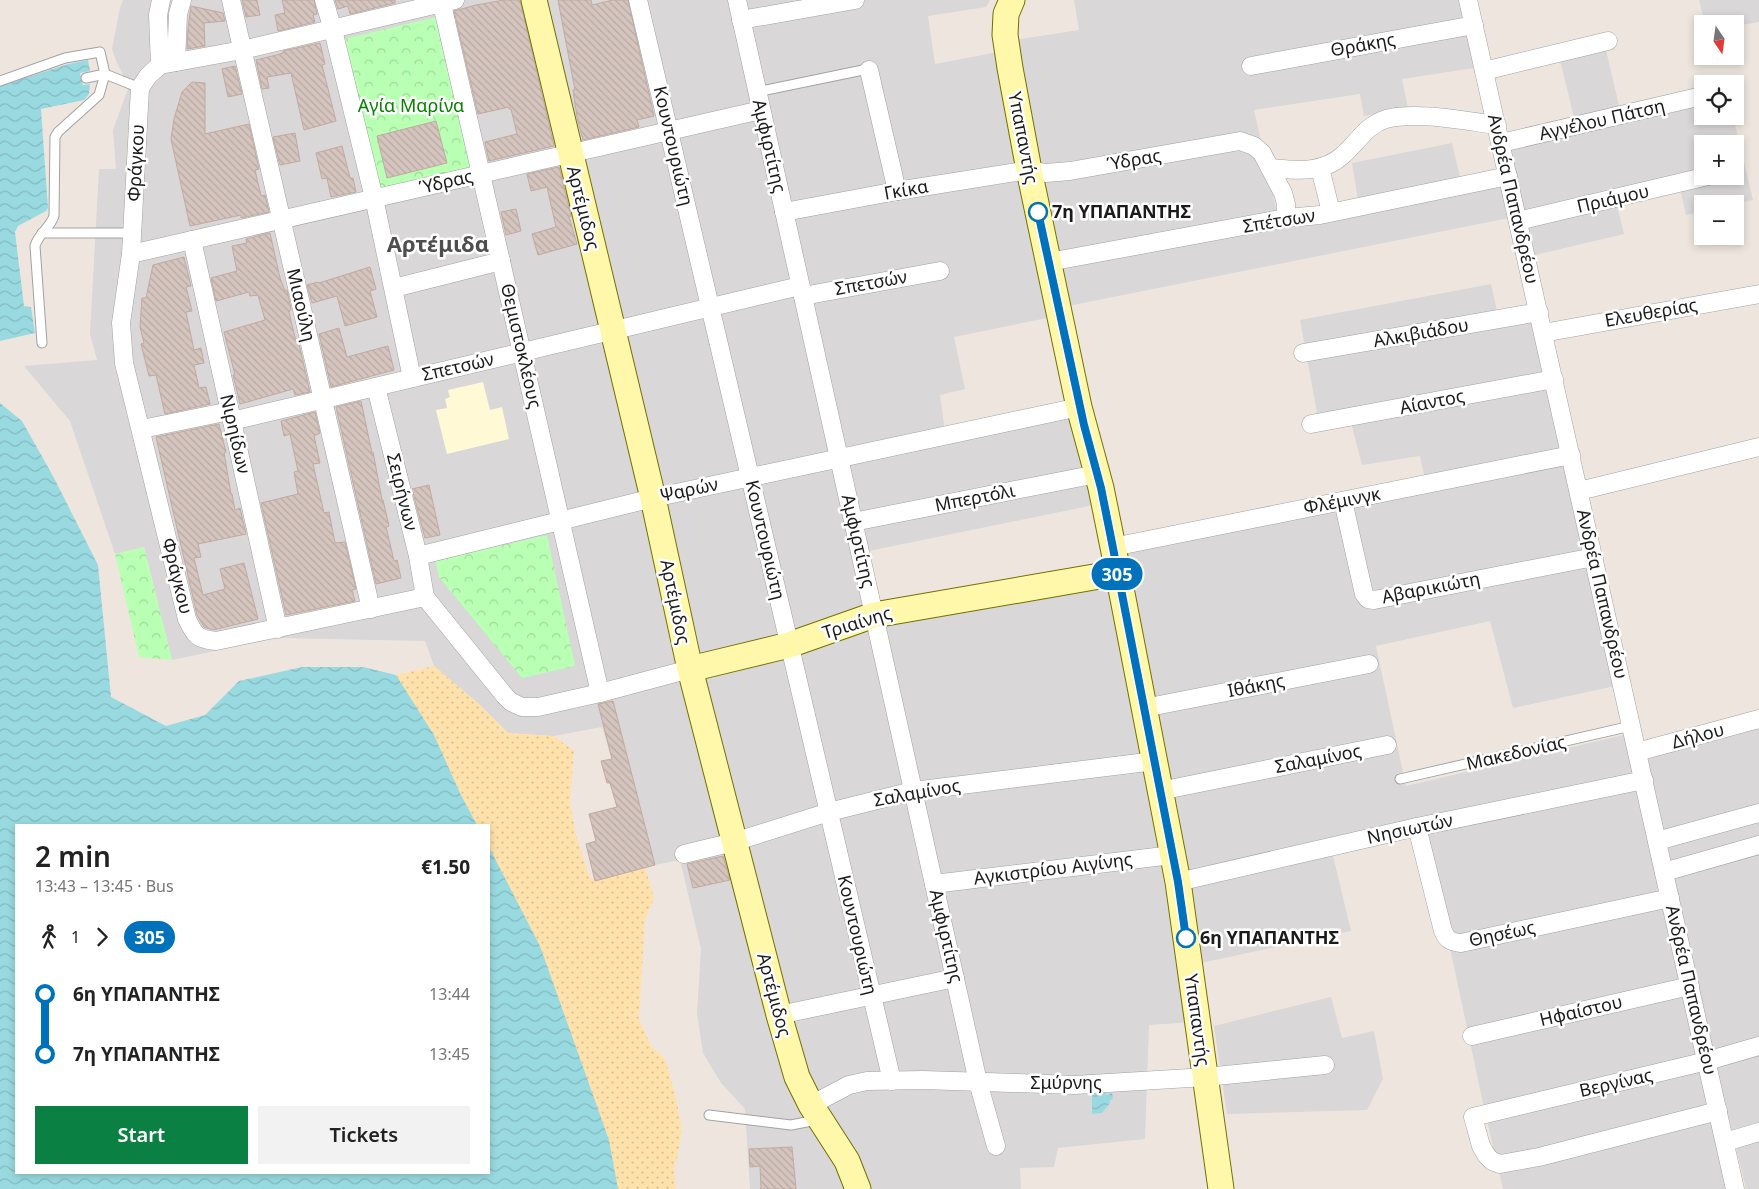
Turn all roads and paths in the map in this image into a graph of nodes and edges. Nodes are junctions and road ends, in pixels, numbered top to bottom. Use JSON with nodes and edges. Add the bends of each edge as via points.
{"nodes":[{"id":1,"x":161,"y":0,"type":"edge"},
{"id":2,"x":182,"y":0,"type":"edge"},
{"id":3,"x":231,"y":0,"type":"edge"},
{"id":4,"x":324,"y":0,"type":"edge"},
{"id":5,"x":534,"y":0,"type":"edge"},
{"id":6,"x":638,"y":0,"type":"edge"},
{"id":7,"x":737,"y":0,"type":"edge"},
{"id":8,"x":855,"y":0,"type":"edge"},
{"id":9,"x":1012,"y":0,"type":"edge"},
{"id":10,"x":1468,"y":0,"type":"edge"},
{"id":11,"x":446,"y":1,"type":"edge"},
{"id":12,"x":741,"y":20,"type":"junction"},
{"id":13,"x":1474,"y":25,"type":"junction"},
{"id":14,"x":333,"y":30,"type":"junction"},
{"id":15,"x":1608,"y":41,"type":"dead end"},
{"id":16,"x":242,"y":50,"type":"junction"},
{"id":17,"x":168,"y":63,"type":"junction"},
{"id":18,"x":1251,"y":66,"type":"dead end"},
{"id":19,"x":870,"y":70,"type":"joint"},
{"id":20,"x":1484,"y":71,"type":"junction"},
{"id":21,"x":105,"y":74,"type":"junction"},
{"id":22,"x":86,"y":78,"type":"dead end"},
{"id":23,"x":0,"y":81,"type":"edge"},
{"id":24,"x":140,"y":88,"type":"junction"},
{"id":25,"x":1694,"y":98,"type":"edge"},
{"id":26,"x":759,"y":101,"type":"junction"},
{"id":27,"x":1497,"y":125,"type":"junction"},
{"id":28,"x":669,"y":131,"type":"junction"},
{"id":29,"x":1501,"y":144,"type":"junction"},
{"id":30,"x":570,"y":154,"type":"junction"},
{"id":31,"x":1270,"y":168,"type":"junction"},
{"id":32,"x":1320,"y":168,"type":"junction"},
{"id":33,"x":1029,"y":170,"type":"junction"},
{"id":34,"x":481,"y":174,"type":"junction"},
{"id":35,"x":1508,"y":176,"type":"junction"},
{"id":36,"x":1694,"y":179,"type":"edge"},
{"id":37,"x":898,"y":191,"type":"junction"},
{"id":38,"x":374,"y":198,"type":"junction"},
{"id":39,"x":784,"y":212,"type":"junction"},
{"id":40,"x":1331,"y":212,"type":"junction"},
{"id":41,"x":1286,"y":218,"type":"junction"},
{"id":42,"x":281,"y":220,"type":"junction"},
{"id":43,"x":1518,"y":221,"type":"junction"},
{"id":44,"x":42,"y":233,"type":"junction"},
{"id":45,"x":132,"y":233,"type":"junction"},
{"id":46,"x":192,"y":240,"type":"junction"},
{"id":47,"x":131,"y":254,"type":"junction"},
{"id":48,"x":501,"y":261,"type":"junction"},
{"id":49,"x":1048,"y":262,"type":"junction"},
{"id":50,"x":940,"y":271,"type":"dead end"},
{"id":51,"x":394,"y":288,"type":"junction"},
{"id":52,"x":802,"y":291,"type":"junction"},
{"id":53,"x":1759,"y":294,"type":"edge"},
{"id":54,"x":710,"y":307,"type":"junction"},
{"id":55,"x":1538,"y":312,"type":"junction"},
{"id":56,"x":614,"y":331,"type":"junction"},
{"id":57,"x":1543,"y":333,"type":"junction"},
{"id":58,"x":42,"y":343,"type":"dead end"},
{"id":59,"x":522,"y":352,"type":"junction"},
{"id":60,"x":1303,"y":353,"type":"dead end"},
{"id":61,"x":412,"y":378,"type":"junction"},
{"id":62,"x":1554,"y":379,"type":"junction"},
{"id":63,"x":376,"y":387,"type":"junction"},
{"id":64,"x":322,"y":399,"type":"junction"},
{"id":65,"x":1079,"y":407,"type":"junction"},
{"id":66,"x":231,"y":416,"type":"junction"},
{"id":67,"x":1311,"y":424,"type":"dead end"},
{"id":68,"x":142,"y":429,"type":"junction"},
{"id":69,"x":1759,"y":447,"type":"edge"},
{"id":70,"x":1571,"y":455,"type":"junction"},
{"id":71,"x":839,"y":457,"type":"junction"},
{"id":72,"x":1097,"y":474,"type":"junction"},
{"id":73,"x":750,"y":477,"type":"junction"},
{"id":74,"x":1579,"y":491,"type":"junction"},
{"id":75,"x":653,"y":498,"type":"junction"},
{"id":76,"x":1343,"y":501,"type":"junction"},
{"id":77,"x":561,"y":521,"type":"junction"},
{"id":78,"x":853,"y":522,"type":"junction"},
{"id":79,"x":1113,"y":548,"type":"junction"},
{"id":80,"x":418,"y":556,"type":"junction"},
{"id":81,"x":1594,"y":557,"type":"junction"},
{"id":82,"x":1117,"y":573,"type":"junction"},
{"id":83,"x":425,"y":597,"type":"junction"},
{"id":84,"x":371,"y":609,"type":"junction"},
{"id":85,"x":874,"y":615,"type":"junction"},
{"id":86,"x":278,"y":629,"type":"junction"},
{"id":87,"x":790,"y":645,"type":"junction"},
{"id":88,"x":1369,"y":664,"type":"dead end"},
{"id":89,"x":690,"y":669,"type":"junction"},
{"id":90,"x":600,"y":693,"type":"junction"},
{"id":91,"x":1144,"y":708,"type":"junction"},
{"id":92,"x":1759,"y":719,"type":"edge"},
{"id":93,"x":1632,"y":726,"type":"junction"},
{"id":94,"x":1387,"y":746,"type":"dead end"},
{"id":95,"x":1637,"y":752,"type":"junction"},
{"id":96,"x":1155,"y":761,"type":"junction"},
{"id":97,"x":1400,"y":779,"type":"dead end"},
{"id":98,"x":1644,"y":780,"type":"junction"},
{"id":99,"x":913,"y":791,"type":"junction"},
{"id":100,"x":1160,"y":791,"type":"junction"},
{"id":101,"x":829,"y":812,"type":"junction"},
{"id":102,"x":1759,"y":813,"type":"edge"},
{"id":103,"x":1417,"y":827,"type":"junction"},
{"id":104,"x":1657,"y":841,"type":"junction"},
{"id":105,"x":734,"y":842,"type":"junction"},
{"id":106,"x":1759,"y":845,"type":"edge"},
{"id":107,"x":684,"y":854,"type":"dead end"},
{"id":108,"x":1172,"y":855,"type":"junction"},
{"id":109,"x":1664,"y":872,"type":"junction"},
{"id":110,"x":1178,"y":882,"type":"junction"},
{"id":111,"x":934,"y":884,"type":"junction"},
{"id":112,"x":1670,"y":898,"type":"junction"},
{"id":113,"x":955,"y":978,"type":"junction"},
{"id":114,"x":1690,"y":986,"type":"junction"},
{"id":115,"x":872,"y":995,"type":"junction"},
{"id":116,"x":779,"y":1015,"type":"junction"},
{"id":117,"x":1472,"y":1036,"type":"dead end"},
{"id":118,"x":1759,"y":1046,"type":"edge"},
{"id":119,"x":1707,"y":1061,"type":"junction"},
{"id":120,"x":1325,"y":1066,"type":"dead end"},
{"id":121,"x":1206,"y":1077,"type":"junction"},
{"id":122,"x":892,"y":1081,"type":"junction"},
{"id":123,"x":978,"y":1082,"type":"junction"},
{"id":124,"x":1718,"y":1111,"type":"junction"},
{"id":125,"x":815,"y":1112,"type":"junction"},
{"id":126,"x":709,"y":1115,"type":"dead end"},
{"id":127,"x":1759,"y":1132,"type":"edge"},
{"id":128,"x":1725,"y":1142,"type":"junction"},
{"id":129,"x":996,"y":1146,"type":"dead end"},
{"id":130,"x":858,"y":1189,"type":"edge"},
{"id":131,"x":1221,"y":1189,"type":"edge"},
{"id":132,"x":1735,"y":1189,"type":"edge"}],
"edges":[{"from":1,"to":17,"type":"street","via":[[158,15]]},
{"from":2,"to":17,"type":"street"},
{"from":3,"to":16,"type":"street","name":"Μιαούλη"},
{"from":4,"to":14,"type":"street"},
{"from":5,"to":30,"type":"street","name":"Αρτέμιδος"},
{"from":6,"to":28,"type":"street","name":"Κουντουριώτη"},
{"from":7,"to":12,"type":"street","name":"Αμφιρτίτης"},
{"from":8,"to":12,"type":"street"},
{"from":9,"to":33,"type":"street","name":"Υπαπαντής","via":[[1006,14],[1005,35]]},
{"from":10,"to":13,"type":"street","name":"Ανδρέα Παπανδρέου"},
{"from":11,"to":14,"type":"street"},
{"from":11,"to":34,"type":"street","name":"Θεμιστοκλέους"},
{"from":12,"to":26,"type":"street","name":"Αμφιρτίτης"},
{"from":13,"to":18,"type":"street","name":"Θράκης"},
{"from":13,"to":20,"type":"street","name":"Ανδρέα Παπανδρέου"},
{"from":14,"to":16,"type":"street"},
{"from":14,"to":38,"type":"street"},
{"from":15,"to":20,"type":"street"},
{"from":16,"to":17,"type":"street"},
{"from":16,"to":42,"type":"street","name":"Μιαούλη"},
{"from":17,"to":24,"type":"street","via":[[148,76]]},
{"from":19,"to":26,"type":"lane"},
{"from":19,"to":37,"type":"street"},
{"from":20,"to":27,"type":"street","name":"Ανδρέα Παπανδρέου"},
{"from":21,"to":22,"type":"lane"},
{"from":21,"to":23,"type":"lane","via":[[100,52],[65,58]]},
{"from":21,"to":24,"type":"lane"},
{"from":21,"to":44,"type":"lane","via":[[98,97],[56,136],[54,216]]},
{"from":24,"to":45,"type":"street","name":"Φράγκου"},
{"from":25,"to":29,"type":"street","name":"Αγγέλου Πάτση"},
{"from":26,"to":28,"type":"street","name":"Ύδρας"},
{"from":26,"to":39,"type":"street","name":"Αμφιρτίτης"},
{"from":27,"to":29,"type":"street","name":"Ανδρέα Παπανδρέου"},
{"from":27,"to":32,"type":"street","via":[[1424,117],[1385,120],[1368,128],[1336,161]]},
{"from":28,"to":30,"type":"street","name":"Ύδρας"},
{"from":28,"to":54,"type":"street","name":"Κουντουριώτη"},
{"from":29,"to":35,"type":"street","name":"Ανδρέα Παπανδρέου"},
{"from":30,"to":34,"type":"street","name":"Ύδρας"},
{"from":30,"to":56,"type":"street","name":"Αρτέμιδος"},
{"from":31,"to":32,"type":"street"},
{"from":31,"to":33,"type":"street","name":"Ύδρας","via":[[1262,153],[1240,141],[1070,171],[1046,173]]},
{"from":31,"to":41,"type":"street","via":[[1283,193]]},
{"from":32,"to":40,"type":"street"},
{"from":33,"to":37,"type":"street","name":"Γκίκα"},
{"from":33,"to":49,"type":"street","name":"Υπαπαντής"},
{"from":34,"to":38,"type":"street","name":"Ύδρας"},
{"from":34,"to":48,"type":"street","name":"Θεμιστοκλέους"},
{"from":35,"to":40,"type":"street","name":"Σπέτσων"},
{"from":35,"to":43,"type":"street","name":"Ανδρέα Παπανδρέου"},
{"from":36,"to":43,"type":"street","name":"Πριάμου"},
{"from":37,"to":39,"type":"street","name":"Γκίκα"},
{"from":38,"to":42,"type":"street","name":"Ύδρας"},
{"from":38,"to":51,"type":"street"},
{"from":39,"to":52,"type":"street","name":"Αμφιρτίτης"},
{"from":40,"to":41,"type":"street","name":"Σπέτσων"},
{"from":41,"to":49,"type":"street","name":"Σπέτσων"},
{"from":42,"to":46,"type":"street","name":"Ύδρας"},
{"from":42,"to":64,"type":"street","name":"Μιαούλη"},
{"from":43,"to":55,"type":"street","name":"Ανδρέα Παπανδρέου"},
{"from":44,"to":45,"type":"lane"},
{"from":44,"to":58,"type":"lane","via":[[35,248]]},
{"from":45,"to":47,"type":"street","name":"Φράγκου"},
{"from":46,"to":47,"type":"street","name":"Ύδρας"},
{"from":46,"to":66,"type":"street","name":"Νιρηίδων"},
{"from":47,"to":68,"type":"street","name":"Φράγκου","via":[[121,323],[124,363]]},
{"from":48,"to":51,"type":"street"},
{"from":48,"to":59,"type":"street","name":"Θεμιστοκλέους"},
{"from":49,"to":65,"type":"street","name":"Υπαπαντής"},
{"from":50,"to":52,"type":"street","name":"Σπετσών"},
{"from":51,"to":61,"type":"street"},
{"from":52,"to":54,"type":"street","name":"Σπετσών"},
{"from":52,"to":71,"type":"street","name":"Αμφιρτίτης"},
{"from":53,"to":57,"type":"street","name":"Ελευθερίας"},
{"from":54,"to":56,"type":"street","name":"Σπετσών"},
{"from":54,"to":73,"type":"street","name":"Κουντουριώτη"},
{"from":55,"to":57,"type":"street","name":"Ανδρέα Παπανδρέου"},
{"from":55,"to":60,"type":"street","name":"Αλκιβιάδου"},
{"from":56,"to":59,"type":"street","name":"Σπετσών"},
{"from":56,"to":75,"type":"street","name":"Αρτέμιδος"},
{"from":57,"to":62,"type":"street","name":"Ανδρέα Παπανδρέου"},
{"from":59,"to":61,"type":"street","name":"Σπετσών"},
{"from":59,"to":77,"type":"street","name":"Θεμιστοκλέους"},
{"from":61,"to":63,"type":"street","name":"Σπετσών"},
{"from":62,"to":67,"type":"street","name":"Αίαντος"},
{"from":62,"to":70,"type":"street","name":"Ανδρέα Παπανδρέου"},
{"from":63,"to":64,"type":"street","name":"Σπετσών"},
{"from":63,"to":80,"type":"street","name":"Σειρήνων"},
{"from":64,"to":66,"type":"street","name":"Σπετσών"},
{"from":64,"to":84,"type":"street","name":"Μιαούλη"},
{"from":65,"to":71,"type":"street","name":"Ψαρών"},
{"from":65,"to":72,"type":"street","name":"Υπαπαντής"},
{"from":66,"to":68,"type":"street","name":"Σπετσών"},
{"from":66,"to":86,"type":"street","name":"Νιρηίδων"},
{"from":68,"to":86,"type":"street","name":"Φράγκου","via":[[187,619],[193,632],[202,640],[216,641]]},
{"from":69,"to":74,"type":"street"},
{"from":70,"to":74,"type":"street","name":"Ανδρέα Παπανδρέου"},
{"from":70,"to":76,"type":"street","name":"Φλέμινγκ"},
{"from":71,"to":73,"type":"street","name":"Ψαρών"},
{"from":71,"to":78,"type":"street","name":"Αμφιρτίτης"},
{"from":72,"to":78,"type":"street","name":"Μπερτόλι"},
{"from":72,"to":79,"type":"street","name":"Υπαπαντής"},
{"from":73,"to":75,"type":"street","name":"Ψαρών"},
{"from":73,"to":87,"type":"street","name":"Κουντουριώτη"},
{"from":74,"to":81,"type":"street","name":"Ανδρέα Παπανδρέου"},
{"from":75,"to":77,"type":"street","name":"Ψαρών"},
{"from":75,"to":89,"type":"street","name":"Αρτέμιδος"},
{"from":76,"to":79,"type":"street","name":"Φλέμινγκ"},
{"from":76,"to":81,"type":"street","name":"Αβαρικιώτη","via":[[1364,594],[1368,599]]},
{"from":77,"to":80,"type":"street","name":"Ψαρών"},
{"from":77,"to":90,"type":"street","name":"Θεμιστοκλέους"},
{"from":78,"to":85,"type":"street","name":"Αμφιρτίτης"},
{"from":79,"to":82,"type":"street","name":"Υπαπαντής"},
{"from":80,"to":83,"type":"street","name":"Σειρήνων"},
{"from":81,"to":93,"type":"street","name":"Ανδρέα Παπανδρέου"},
{"from":82,"to":85,"type":"street","name":"Τριαίνης"},
{"from":82,"to":91,"type":"street","name":"Υπαπαντής"},
{"from":83,"to":84,"type":"street","name":"Φράγκου"},
{"from":83,"to":90,"type":"street","via":[[511,702],[530,708]]},
{"from":84,"to":86,"type":"street","name":"Φράγκου"},
{"from":85,"to":87,"type":"street","name":"Τριαίνης"},
{"from":85,"to":99,"type":"street","name":"Αμφιρτίτης"},
{"from":87,"to":89,"type":"street","name":"Τριαίνης"},
{"from":87,"to":101,"type":"street","name":"Κουντουριώτη"},
{"from":88,"to":91,"type":"street","name":"Ιθάκης"},
{"from":89,"to":90,"type":"street","name":"Τριαίνης"},
{"from":89,"to":105,"type":"street","name":"Αρτέμιδος"},
{"from":91,"to":96,"type":"street","name":"Υπαπαντής"},
{"from":92,"to":95,"type":"street","name":"Δήλου"},
{"from":93,"to":95,"type":"street","name":"Ανδρέα Παπανδρέου"},
{"from":93,"to":97,"type":"lane","name":"Μακεδονίας"},
{"from":94,"to":100,"type":"street","name":"Σαλαμίνος"},
{"from":95,"to":98,"type":"street","name":"Ανδρέα Παπανδρέου"},
{"from":96,"to":99,"type":"street","name":"Σαλαμίνος"},
{"from":96,"to":100,"type":"street","name":"Υπαπαντής"},
{"from":98,"to":103,"type":"street","name":"Νησιωτών"},
{"from":98,"to":104,"type":"street","name":"Ανδρέα Παπανδρέου"},
{"from":99,"to":101,"type":"street","name":"Σαλαμίνος"},
{"from":99,"to":111,"type":"street","name":"Αμφιρτίτης"},
{"from":100,"to":108,"type":"street","name":"Υπαπαντής"},
{"from":101,"to":105,"type":"street","name":"Σαλαμίνος"},
{"from":101,"to":115,"type":"street","name":"Κουντουριώτη"},
{"from":102,"to":104,"type":"street"},
{"from":103,"to":110,"type":"street","name":"Νησιωτών"},
{"from":103,"to":112,"type":"street","name":"Θησέως","via":[[1442,931],[1454,942]]},
{"from":104,"to":109,"type":"street","name":"Ανδρέα Παπανδρέου"},
{"from":105,"to":107,"type":"street","name":"Σαλαμίνος"},
{"from":105,"to":116,"type":"street","name":"Αρτέμιδος"},
{"from":106,"to":109,"type":"street"},
{"from":108,"to":110,"type":"street","name":"Υπαπαντής"},
{"from":108,"to":111,"type":"street","name":"Αγκιστρίου Αιγίνης"},
{"from":109,"to":112,"type":"street","name":"Ανδρέα Παπανδρέου"},
{"from":110,"to":121,"type":"street","name":"Υπαπαντής"},
{"from":111,"to":113,"type":"street","name":"Αμφιρτίτης"},
{"from":112,"to":114,"type":"street","name":"Ανδρέα Παπανδρέου"},
{"from":113,"to":115,"type":"street"},
{"from":113,"to":123,"type":"street","name":"Αμφιρτίτης"},
{"from":114,"to":117,"type":"street","name":"Ηφαίστου"},
{"from":114,"to":119,"type":"street","name":"Ανδρέα Παπανδρέου"},
{"from":115,"to":116,"type":"street"},
{"from":115,"to":122,"type":"street","name":"Κουντουριώτη"},
{"from":116,"to":125,"type":"street","name":"Αρτέμιδος","via":[[796,1077]]},
{"from":118,"to":119,"type":"street","name":"Βεργίνας"},
{"from":119,"to":124,"type":"street","name":"Ανδρέα Παπανδρέου"},
{"from":119,"to":124,"type":"street","name":"Βεργίνας","via":[[1473,1117],[1481,1146],[1492,1161],[1500,1164]]},
{"from":120,"to":121,"type":"street","name":"Σμύρνης"},
{"from":121,"to":123,"type":"street","name":"Σμύρνης","via":[[1075,1085]]},
{"from":121,"to":131,"type":"street","name":"Υπαπαντής"},
{"from":122,"to":123,"type":"street","name":"Σμύρνης"},
{"from":122,"to":125,"type":"street","name":"Σμύρνης","via":[[849,1085]]},
{"from":123,"to":129,"type":"street","name":"Αμφιρτίτης"},
{"from":124,"to":128,"type":"street","name":"Ανδρέα Παπανδρέου"},
{"from":125,"to":126,"type":"lane","via":[[791,1125]]},
{"from":125,"to":130,"type":"street","name":"Αρτέμιδος","via":[[847,1160]]},
{"from":127,"to":128,"type":"street"},
{"from":128,"to":132,"type":"street","name":"Ανδρέα Παπανδρέου"}]}
